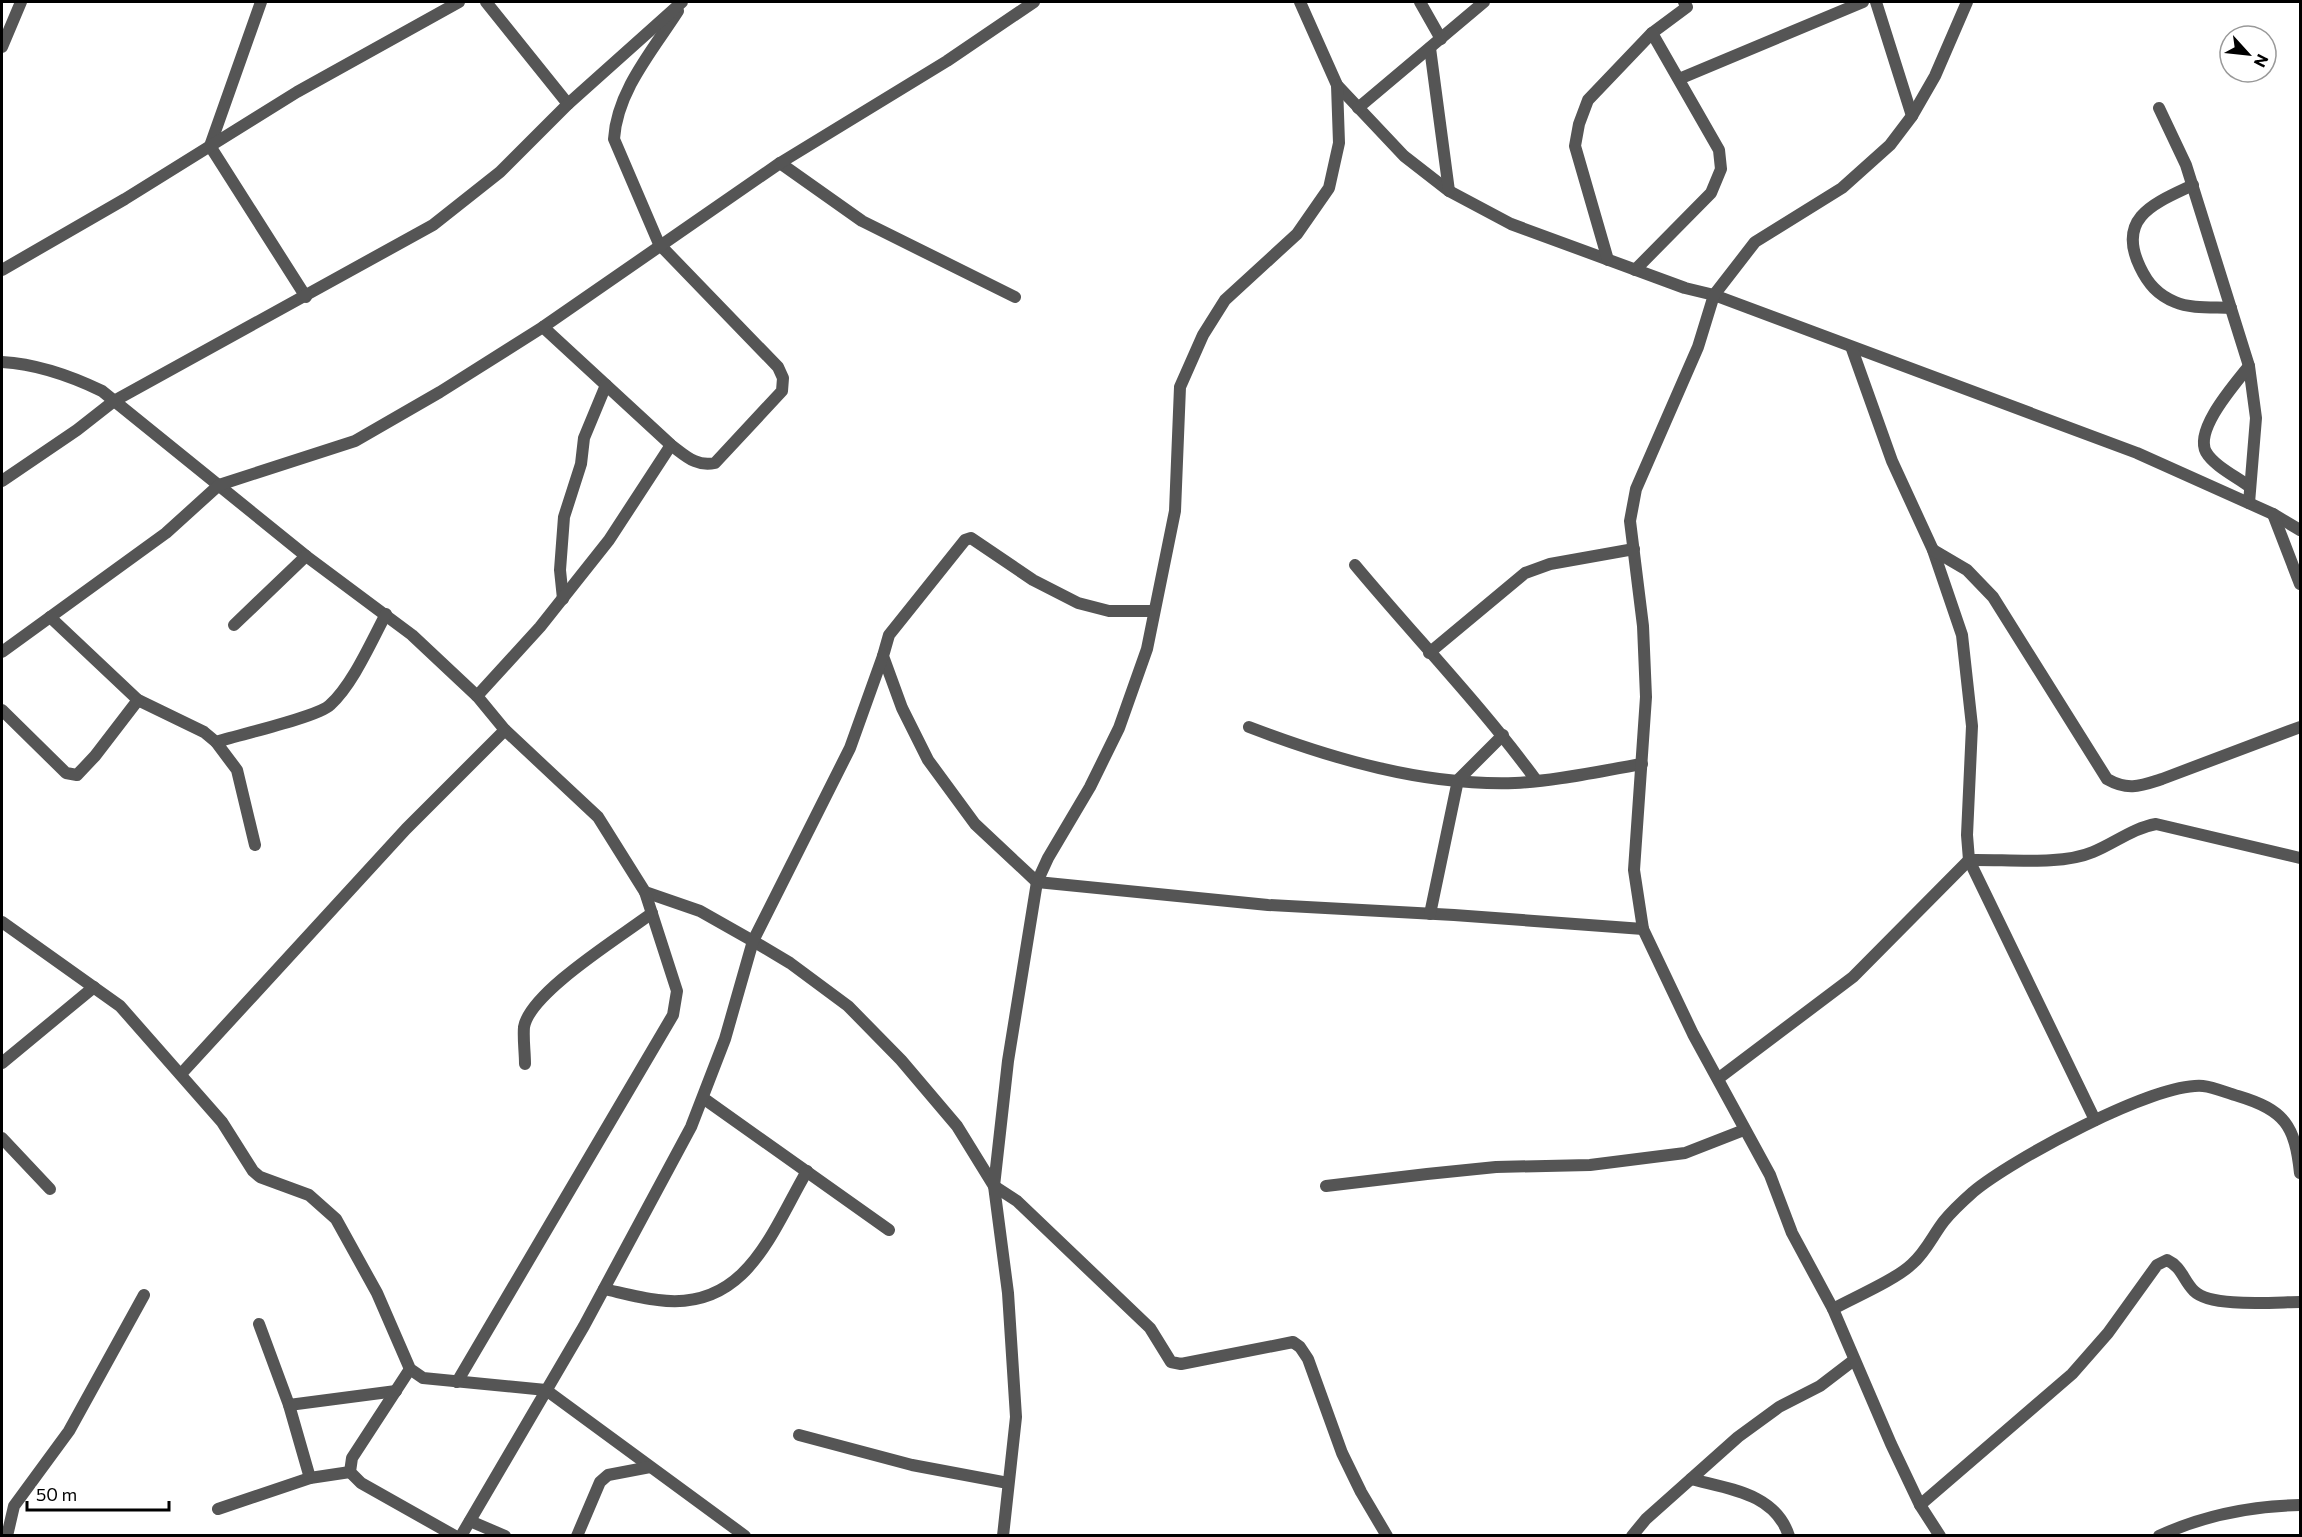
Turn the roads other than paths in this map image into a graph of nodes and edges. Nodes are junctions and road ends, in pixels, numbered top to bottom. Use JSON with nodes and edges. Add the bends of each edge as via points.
{"nodes":[{"id":1,"x":21,"y":2,"type":"edge"},
{"id":2,"x":261,"y":2,"type":"edge"},
{"id":3,"x":459,"y":2,"type":"edge"},
{"id":4,"x":486,"y":2,"type":"edge"},
{"id":5,"x":684,"y":2,"type":"edge"},
{"id":6,"x":1034,"y":2,"type":"edge"},
{"id":7,"x":1299,"y":2,"type":"edge"},
{"id":8,"x":1420,"y":2,"type":"edge"},
{"id":9,"x":1484,"y":2,"type":"edge"},
{"id":10,"x":1863,"y":2,"type":"edge"},
{"id":11,"x":1876,"y":2,"type":"edge"},
{"id":12,"x":1967,"y":2,"type":"edge"},
{"id":13,"x":1690,"y":3,"type":"edge"},
{"id":14,"x":15,"y":16,"type":"junction"},
{"id":15,"x":2,"y":17,"type":"edge"},
{"id":16,"x":1652,"y":33,"type":"junction"},
{"id":17,"x":1441,"y":39,"type":"junction"},
{"id":18,"x":2,"y":47,"type":"edge"},
{"id":19,"x":1430,"y":48,"type":"junction"},
{"id":20,"x":1680,"y":79,"type":"junction"},
{"id":21,"x":1337,"y":86,"type":"junction"},
{"id":22,"x":568,"y":104,"type":"junction"},
{"id":23,"x":1358,"y":108,"type":"junction"},
{"id":24,"x":2159,"y":108,"type":"dead end"},
{"id":25,"x":1912,"y":116,"type":"junction"},
{"id":26,"x":210,"y":146,"type":"junction"},
{"id":27,"x":780,"y":163,"type":"junction"},
{"id":28,"x":2193,"y":185,"type":"junction"},
{"id":29,"x":1449,"y":191,"type":"junction"},
{"id":30,"x":659,"y":244,"type":"junction"},
{"id":31,"x":1608,"y":260,"type":"junction"},
{"id":32,"x":2,"y":270,"type":"edge"},
{"id":33,"x":1635,"y":270,"type":"junction"},
{"id":34,"x":1714,"y":295,"type":"junction"},
{"id":35,"x":306,"y":297,"type":"junction"},
{"id":36,"x":1015,"y":297,"type":"dead end"},
{"id":37,"x":2231,"y":308,"type":"junction"},
{"id":38,"x":543,"y":327,"type":"junction"},
{"id":39,"x":1852,"y":349,"type":"junction"},
{"id":40,"x":2,"y":362,"type":"edge"},
{"id":41,"x":2249,"y":366,"type":"junction"},
{"id":42,"x":606,"y":385,"type":"junction"},
{"id":43,"x":114,"y":401,"type":"junction"},
{"id":44,"x":671,"y":445,"type":"junction"},
{"id":45,"x":2,"y":481,"type":"edge"},
{"id":46,"x":219,"y":485,"type":"junction"},
{"id":47,"x":2250,"y":487,"type":"junction"},
{"id":48,"x":2249,"y":503,"type":"junction"},
{"id":49,"x":2273,"y":514,"type":"junction"},
{"id":50,"x":2301,"y":530,"type":"edge"},
{"id":51,"x":1634,"y":549,"type":"junction"},
{"id":52,"x":1933,"y":550,"type":"junction"},
{"id":53,"x":306,"y":556,"type":"junction"},
{"id":54,"x":1355,"y":565,"type":"dead end"},
{"id":55,"x":2301,"y":584,"type":"edge"},
{"id":56,"x":563,"y":599,"type":"junction"},
{"id":57,"x":1153,"y":611,"type":"junction"},
{"id":58,"x":386,"y":614,"type":"junction"},
{"id":59,"x":50,"y":617,"type":"junction"},
{"id":60,"x":234,"y":625,"type":"dead end"},
{"id":61,"x":2,"y":652,"type":"edge"},
{"id":62,"x":1429,"y":653,"type":"junction"},
{"id":63,"x":883,"y":656,"type":"junction"},
{"id":64,"x":477,"y":696,"type":"junction"},
{"id":65,"x":138,"y":700,"type":"junction"},
{"id":66,"x":2,"y":710,"type":"edge"},
{"id":67,"x":1249,"y":727,"type":"dead end"},
{"id":68,"x":2301,"y":727,"type":"edge"},
{"id":69,"x":505,"y":730,"type":"junction"},
{"id":70,"x":1503,"y":735,"type":"junction"},
{"id":71,"x":216,"y":742,"type":"junction"},
{"id":72,"x":1642,"y":764,"type":"junction"},
{"id":73,"x":1458,"y":780,"type":"junction"},
{"id":74,"x":1536,"y":780,"type":"junction"},
{"id":75,"x":255,"y":845,"type":"dead end"},
{"id":76,"x":2301,"y":858,"type":"edge"},
{"id":77,"x":1969,"y":860,"type":"junction"},
{"id":78,"x":1037,"y":882,"type":"junction"},
{"id":79,"x":645,"y":892,"type":"junction"},
{"id":80,"x":652,"y":913,"type":"junction"},
{"id":81,"x":1430,"y":914,"type":"junction"},
{"id":82,"x":2,"y":922,"type":"edge"},
{"id":83,"x":1643,"y":929,"type":"junction"},
{"id":84,"x":753,"y":941,"type":"junction"},
{"id":85,"x":94,"y":987,"type":"junction"},
{"id":86,"x":2,"y":1063,"type":"edge"},
{"id":87,"x":525,"y":1064,"type":"dead end"},
{"id":88,"x":180,"y":1074,"type":"junction"},
{"id":89,"x":1719,"y":1078,"type":"junction"},
{"id":90,"x":703,"y":1098,"type":"junction"},
{"id":91,"x":2096,"y":1120,"type":"junction"},
{"id":92,"x":1744,"y":1130,"type":"junction"},
{"id":93,"x":2,"y":1138,"type":"edge"},
{"id":94,"x":807,"y":1171,"type":"junction"},
{"id":95,"x":2301,"y":1173,"type":"edge"},
{"id":96,"x":994,"y":1185,"type":"junction"},
{"id":97,"x":1326,"y":1186,"type":"dead end"},
{"id":98,"x":50,"y":1189,"type":"dead end"},
{"id":99,"x":889,"y":1230,"type":"dead end"},
{"id":100,"x":604,"y":1289,"type":"junction"},
{"id":101,"x":144,"y":1295,"type":"dead end"},
{"id":102,"x":2301,"y":1302,"type":"edge"},
{"id":103,"x":1833,"y":1309,"type":"junction"},
{"id":104,"x":259,"y":1324,"type":"dead end"},
{"id":105,"x":1854,"y":1360,"type":"junction"},
{"id":106,"x":410,"y":1369,"type":"junction"},
{"id":107,"x":457,"y":1382,"type":"junction"},
{"id":108,"x":546,"y":1390,"type":"junction"},
{"id":109,"x":396,"y":1391,"type":"junction"},
{"id":110,"x":289,"y":1405,"type":"junction"},
{"id":111,"x":799,"y":1435,"type":"dead end"},
{"id":112,"x":650,"y":1467,"type":"junction"},
{"id":113,"x":350,"y":1472,"type":"junction"},
{"id":114,"x":310,"y":1478,"type":"junction"},
{"id":115,"x":1691,"y":1479,"type":"junction"},
{"id":116,"x":1008,"y":1483,"type":"junction"},
{"id":117,"x":1920,"y":1505,"type":"junction"},
{"id":118,"x":2301,"y":1505,"type":"edge"},
{"id":119,"x":218,"y":1509,"type":"dead end"},
{"id":120,"x":470,"y":1521,"type":"junction"},
{"id":121,"x":7,"y":1536,"type":"edge"},
{"id":122,"x":455,"y":1536,"type":"edge"},
{"id":123,"x":461,"y":1536,"type":"edge"},
{"id":124,"x":505,"y":1536,"type":"edge"},
{"id":125,"x":577,"y":1536,"type":"edge"},
{"id":126,"x":745,"y":1536,"type":"edge"},
{"id":127,"x":1003,"y":1536,"type":"edge"},
{"id":128,"x":1387,"y":1536,"type":"edge"},
{"id":129,"x":1632,"y":1536,"type":"edge"},
{"id":130,"x":1789,"y":1536,"type":"edge"},
{"id":131,"x":1940,"y":1536,"type":"edge"},
{"id":132,"x":2159,"y":1536,"type":"edge"}],
"edges":[{"from":1,"to":14,"type":"street"},
{"from":2,"to":26,"type":"street"},
{"from":3,"to":26,"type":"street","via":[[297,92]]},
{"from":4,"to":22,"type":"street"},
{"from":5,"to":22,"type":"street"},
{"from":5,"to":30,"type":"street","via":[[624,95],[615,122],[614,139]]},
{"from":6,"to":27,"type":"street","via":[[947,62]]},
{"from":7,"to":21,"type":"street"},
{"from":8,"to":17,"type":"street"},
{"from":9,"to":17,"type":"street"},
{"from":10,"to":20,"type":"street"},
{"from":11,"to":25,"type":"street"},
{"from":12,"to":25,"type":"street","via":[[1935,76]]},
{"from":13,"to":16,"type":"street"},
{"from":14,"to":15,"type":"street"},
{"from":14,"to":18,"type":"street"},
{"from":16,"to":20,"type":"street"},
{"from":16,"to":31,"type":"street","via":[[1588,100],[1575,146]]},
{"from":17,"to":19,"type":"street"},
{"from":19,"to":23,"type":"street"},
{"from":19,"to":29,"type":"street"},
{"from":20,"to":33,"type":"street","via":[[1719,150],[1721,169],[1711,193]]},
{"from":21,"to":23,"type":"street"},
{"from":21,"to":57,"type":"street","via":[[1339,143],[1329,188],[1298,234],[1225,300],[1203,336],[1180,387],[1175,511]]},
{"from":22,"to":35,"type":"street","via":[[500,172],[433,225]]},
{"from":23,"to":29,"type":"street","via":[[1404,156]]},
{"from":24,"to":28,"type":"street"},
{"from":25,"to":34,"type":"street","via":[[1890,145],[1842,188],[1755,242]]},
{"from":26,"to":32,"type":"street"},
{"from":26,"to":35,"type":"street"},
{"from":27,"to":30,"type":"street"},
{"from":27,"to":36,"type":"street","via":[[862,221]]},
{"from":28,"to":37,"type":"street"},
{"from":28,"to":37,"type":"street","via":[[2150,206],[2131,236],[2133,252],[2152,288],[2163,296],[2178,304]]},
{"from":29,"to":31,"type":"street","via":[[1511,224]]},
{"from":30,"to":38,"type":"street"},
{"from":30,"to":44,"type":"street","via":[[778,367],[783,378],[782,391],[715,463],[694,462]]},
{"from":31,"to":33,"type":"street"},
{"from":33,"to":34,"type":"street"},
{"from":34,"to":39,"type":"street"},
{"from":34,"to":51,"type":"street","via":[[1698,347],[1636,489],[1630,521]]},
{"from":35,"to":43,"type":"street"},
{"from":37,"to":41,"type":"street"},
{"from":38,"to":42,"type":"street"},
{"from":38,"to":46,"type":"street","via":[[355,441]]},
{"from":39,"to":48,"type":"street","via":[[2137,453]]},
{"from":39,"to":52,"type":"street","via":[[1892,461]]},
{"from":40,"to":43,"type":"street","via":[[39,367],[82,381]]},
{"from":41,"to":47,"type":"street","via":[[2256,418]]},
{"from":41,"to":47,"type":"street","via":[[2217,407],[2206,430],[2205,449],[2211,458]]},
{"from":42,"to":44,"type":"street"},
{"from":42,"to":56,"type":"street","via":[[584,438],[581,464],[564,518],[560,570]]},
{"from":43,"to":45,"type":"street"},
{"from":43,"to":46,"type":"street"},
{"from":44,"to":56,"type":"street","via":[[609,540]]},
{"from":46,"to":53,"type":"street"},
{"from":46,"to":59,"type":"street","via":[[166,532]]},
{"from":47,"to":48,"type":"street"},
{"from":48,"to":49,"type":"street"},
{"from":49,"to":50,"type":"street"},
{"from":49,"to":55,"type":"street"},
{"from":51,"to":62,"type":"street","via":[[1550,564],[1525,573]]},
{"from":51,"to":72,"type":"street","via":[[1646,697]]},
{"from":52,"to":68,"type":"street","via":[[1967,570],[1993,597],[2107,779],[2122,787],[2162,779]]},
{"from":52,"to":77,"type":"street","via":[[1962,635],[1972,726]]},
{"from":53,"to":58,"type":"street"},
{"from":53,"to":60,"type":"street"},
{"from":54,"to":62,"type":"street"},
{"from":56,"to":64,"type":"street"},
{"from":57,"to":63,"type":"street","via":[[1109,611],[1078,603],[1033,580],[970,538],[889,635]]},
{"from":57,"to":78,"type":"street","via":[[1147,649],[1119,728]]},
{"from":58,"to":64,"type":"street"},
{"from":58,"to":71,"type":"street","via":[[329,707]]},
{"from":59,"to":61,"type":"street"},
{"from":59,"to":65,"type":"street"},
{"from":62,"to":70,"type":"street"},
{"from":63,"to":78,"type":"street","via":[[902,708],[928,760],[975,824]]},
{"from":63,"to":84,"type":"street","via":[[850,748]]},
{"from":64,"to":69,"type":"street"},
{"from":65,"to":66,"type":"street","via":[[77,776],[66,773]]},
{"from":65,"to":71,"type":"street","via":[[204,732]]},
{"from":67,"to":73,"type":"street","via":[[1368,765]]},
{"from":69,"to":79,"type":"street","via":[[598,816]]},
{"from":69,"to":88,"type":"street","via":[[406,829]]},
{"from":70,"to":73,"type":"street"},
{"from":70,"to":74,"type":"street"},
{"from":71,"to":75,"type":"street","via":[[237,770]]},
{"from":72,"to":74,"type":"street"},
{"from":72,"to":83,"type":"street","via":[[1634,870]]},
{"from":73,"to":74,"type":"street"},
{"from":73,"to":81,"type":"street"},
{"from":76,"to":77,"type":"street","via":[[2156,824],[2142,826],[2093,852],[2068,859]]},
{"from":77,"to":89,"type":"street","via":[[1853,977]]},
{"from":77,"to":91,"type":"street"},
{"from":78,"to":81,"type":"street","via":[[1268,905]]},
{"from":78,"to":96,"type":"street","via":[[1008,1061]]},
{"from":79,"to":80,"type":"street"},
{"from":79,"to":84,"type":"street","via":[[700,911]]},
{"from":80,"to":87,"type":"street","via":[[552,986],[534,1004],[524,1026]]},
{"from":80,"to":107,"type":"street","via":[[677,990],[672,1015]]},
{"from":81,"to":83,"type":"street"},
{"from":82,"to":85,"type":"street"},
{"from":83,"to":89,"type":"street","via":[[1693,1034]]},
{"from":84,"to":90,"type":"street","via":[[725,1039]]},
{"from":84,"to":96,"type":"street","via":[[848,1006],[957,1126]]},
{"from":85,"to":86,"type":"street"},
{"from":85,"to":88,"type":"street","via":[[138,1024]]},
{"from":88,"to":106,"type":"street","via":[[222,1122],[253,1171],[309,1195],[336,1219],[377,1293]]},
{"from":89,"to":92,"type":"street"},
{"from":90,"to":94,"type":"street"},
{"from":90,"to":100,"type":"street"},
{"from":91,"to":95,"type":"street","via":[[2169,1090],[2203,1086],[2253,1101],[2281,1118],[2293,1132]]},
{"from":91,"to":103,"type":"street","via":[[1974,1191],[1945,1220],[1910,1266]]},
{"from":92,"to":97,"type":"street","via":[[1685,1154],[1590,1165],[1484,1168]]},
{"from":92,"to":103,"type":"street","via":[[1770,1175],[1792,1233]]},
{"from":93,"to":98,"type":"street"},
{"from":94,"to":99,"type":"street"},
{"from":94,"to":100,"type":"street","via":[[750,1269],[731,1286],[679,1301],[659,1301]]},
{"from":96,"to":116,"type":"street","via":[[1008,1293],[1016,1417]]},
{"from":96,"to":128,"type":"street","via":[[1017,1201],[1150,1328],[1171,1362],[1181,1364],[1293,1342],[1300,1347],[1308,1359],[1341,1454]]},
{"from":100,"to":108,"type":"street"},
{"from":101,"to":121,"type":"street","via":[[69,1431],[14,1506]]},
{"from":102,"to":117,"type":"street","via":[[2208,1300],[2194,1291],[2177,1265],[2167,1260],[2157,1264],[2108,1333],[2072,1374]]},
{"from":103,"to":105,"type":"street"},
{"from":104,"to":110,"type":"street"},
{"from":105,"to":115,"type":"street","via":[[1820,1386],[1779,1407]]},
{"from":105,"to":117,"type":"street"},
{"from":106,"to":107,"type":"street","via":[[423,1378]]},
{"from":106,"to":109,"type":"street"},
{"from":107,"to":108,"type":"street"},
{"from":108,"to":112,"type":"street"},
{"from":108,"to":120,"type":"street"},
{"from":109,"to":110,"type":"street"},
{"from":109,"to":113,"type":"street","via":[[352,1458]]},
{"from":110,"to":114,"type":"street"},
{"from":111,"to":116,"type":"street","via":[[912,1465]]},
{"from":112,"to":125,"type":"street","via":[[608,1475],[600,1482]]},
{"from":112,"to":126,"type":"street"},
{"from":113,"to":114,"type":"street"},
{"from":113,"to":122,"type":"street"},
{"from":114,"to":119,"type":"street"},
{"from":115,"to":129,"type":"street"},
{"from":115,"to":130,"type":"street","via":[[1758,1497],[1773,1510]]},
{"from":116,"to":127,"type":"street"},
{"from":117,"to":131,"type":"street"},
{"from":118,"to":132,"type":"street","via":[[2229,1511]]},
{"from":120,"to":123,"type":"street"},
{"from":120,"to":124,"type":"street"}]}
